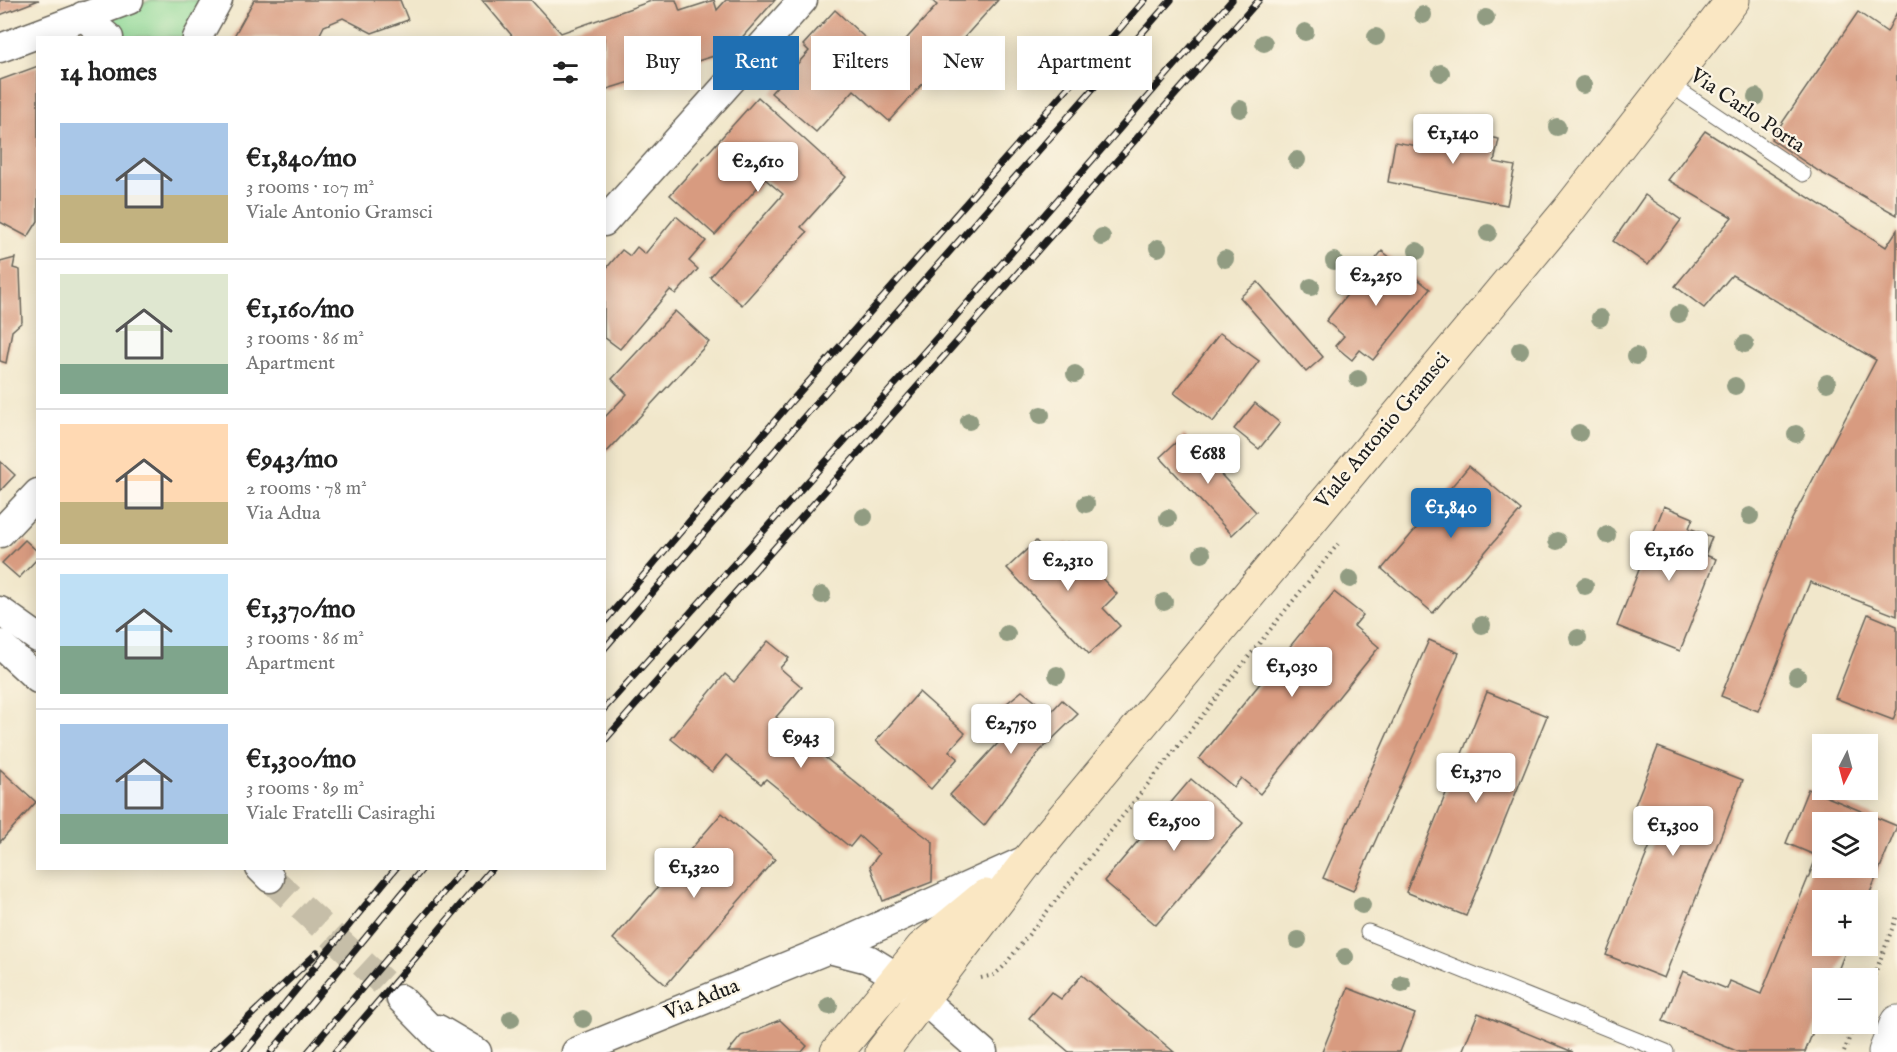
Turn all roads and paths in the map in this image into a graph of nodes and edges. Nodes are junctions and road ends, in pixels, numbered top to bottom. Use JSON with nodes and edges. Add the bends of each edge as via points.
{"nodes":[{"id":1,"x":129,"y":0,"type":"edge"},
{"id":2,"x":218,"y":0,"type":"edge"},
{"id":3,"x":803,"y":0,"type":"edge"},
{"id":4,"x":1732,"y":0,"type":"edge"},
{"id":5,"x":83,"y":16,"type":"junction"},
{"id":6,"x":107,"y":36,"type":"edge"},
{"id":7,"x":198,"y":36,"type":"edge"},
{"id":8,"x":0,"y":48,"type":"edge"},
{"id":9,"x":1668,"y":83,"type":"junction"},
{"id":10,"x":1803,"y":174,"type":"dead end"},
{"id":11,"x":606,"y":220,"type":"edge"},
{"id":12,"x":36,"y":495,"type":"edge"},
{"id":13,"x":0,"y":533,"type":"edge"},
{"id":14,"x":0,"y":611,"type":"edge"},
{"id":15,"x":36,"y":637,"type":"edge"},
{"id":16,"x":0,"y":644,"type":"edge"},
{"id":17,"x":36,"y":677,"type":"edge"},
{"id":18,"x":1030,"y":858,"type":"junction"},
{"id":19,"x":1897,"y":916,"type":"edge"},
{"id":20,"x":1368,"y":932,"type":"dead end"},
{"id":21,"x":829,"y":949,"type":"junction"},
{"id":22,"x":1877,"y":968,"type":"edge"},
{"id":23,"x":897,"y":977,"type":"junction"},
{"id":24,"x":401,"y":999,"type":"tunnel mouth"},
{"id":25,"x":922,"y":1000,"type":"junction"},
{"id":26,"x":1897,"y":1022,"type":"edge"},
{"id":27,"x":428,"y":1024,"type":"junction"},
{"id":28,"x":1851,"y":1034,"type":"edge"},
{"id":29,"x":453,"y":1052,"type":"edge"},
{"id":30,"x":477,"y":1052,"type":"edge"},
{"id":31,"x":576,"y":1052,"type":"edge"},
{"id":32,"x":837,"y":1052,"type":"edge"},
{"id":33,"x":882,"y":1052,"type":"edge"},
{"id":34,"x":983,"y":1052,"type":"edge"},
{"id":35,"x":1666,"y":1052,"type":"edge"},
{"id":36,"x":1844,"y":1052,"type":"edge"},
{"id":37,"x":1885,"y":1052,"type":"edge"}],
"edges":[{"from":1,"to":5,"type":"street"},
{"from":2,"to":7,"type":"street"},
{"from":3,"to":11,"type":"street"},
{"from":4,"to":9,"type":"main road","name":"Viale Antonio Gramsci"},
{"from":5,"to":6,"type":"street"},
{"from":5,"to":8,"type":"street"},
{"from":9,"to":10,"type":"lane","name":"Via Carlo Porta"},
{"from":9,"to":18,"type":"main road","name":"Viale Antonio Gramsci","via":[[1567,212]]},
{"from":12,"to":13,"type":"street"},
{"from":14,"to":15,"type":"street"},
{"from":16,"to":17,"type":"street"},
{"from":18,"to":21,"type":"street","name":"Via Adua"},
{"from":18,"to":23,"type":"main road","name":"Viale Antonio Gramsci","via":[[922,948]]},
{"from":18,"to":25,"type":"main road","name":"Viale Antonio Gramsci"},
{"from":19,"to":22,"type":"path"},
{"from":20,"to":35,"type":"lane"},
{"from":21,"to":23,"type":"street","via":[[868,959]]},
{"from":21,"to":31,"type":"street","name":"Via Adua"},
{"from":23,"to":25,"type":"street"},
{"from":23,"to":32,"type":"main road","name":"Viale Antonio Gramsci"},
{"from":24,"to":27,"type":"street"},
{"from":25,"to":33,"type":"main road","name":"Viale Antonio Gramsci"},
{"from":25,"to":34,"type":"street"},
{"from":26,"to":37,"type":"street"},
{"from":27,"to":29,"type":"street"},
{"from":27,"to":30,"type":"street"},
{"from":28,"to":36,"type":"path"}]}
